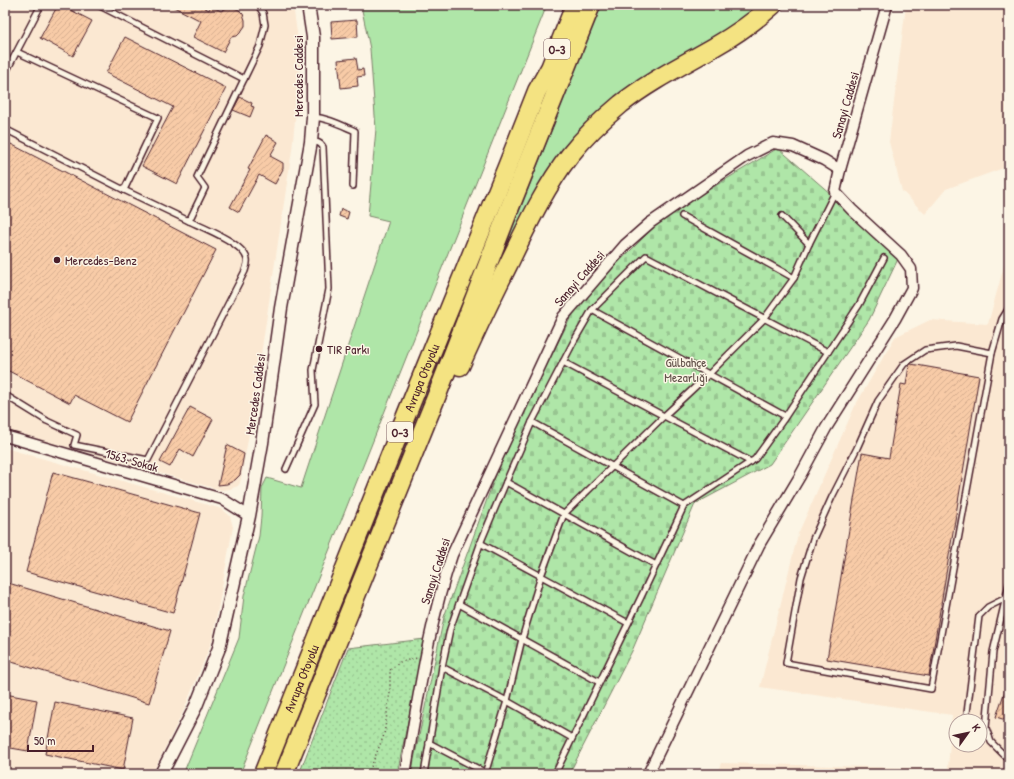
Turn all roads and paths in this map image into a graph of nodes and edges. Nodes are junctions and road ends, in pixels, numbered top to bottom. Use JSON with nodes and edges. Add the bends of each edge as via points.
{"nodes":[{"id":1,"x":41,"y":5,"type":"edge"},
{"id":2,"x":98,"y":5,"type":"edge"},
{"id":3,"x":258,"y":5,"type":"edge"},
{"id":4,"x":308,"y":5,"type":"edge"},
{"id":5,"x":565,"y":5,"type":"edge"},
{"id":6,"x":575,"y":5,"type":"edge"},
{"id":7,"x":591,"y":5,"type":"edge"},
{"id":8,"x":773,"y":5,"type":"edge"},
{"id":9,"x":887,"y":5,"type":"edge"},
{"id":10,"x":17,"y":52,"type":"junction"},
{"id":11,"x":5,"y":74,"type":"edge"},
{"id":12,"x":244,"y":79,"type":"junction"},
{"id":13,"x":536,"y":91,"type":"junction"},
{"id":14,"x":313,"y":117,"type":"junction"},
{"id":15,"x":5,"y":129,"type":"edge"},
{"id":16,"x":311,"y":142,"type":"junction"},
{"id":17,"x":840,"y":170,"type":"junction"},
{"id":18,"x":353,"y":186,"type":"dead end"},
{"id":19,"x":124,"y":190,"type":"junction"},
{"id":20,"x":835,"y":192,"type":"junction"},
{"id":21,"x":682,"y":216,"type":"dead end"},
{"id":22,"x":782,"y":216,"type":"dead end"},
{"id":23,"x":189,"y":221,"type":"junction"},
{"id":24,"x":810,"y":244,"type":"junction"},
{"id":25,"x":884,"y":258,"type":"dead end"},
{"id":26,"x":794,"y":278,"type":"junction"},
{"id":27,"x":1009,"y":308,"type":"edge"},
{"id":28,"x":592,"y":310,"type":"junction"},
{"id":29,"x":764,"y":319,"type":"junction"},
{"id":30,"x":828,"y":352,"type":"junction"},
{"id":31,"x":992,"y":354,"type":"junction"},
{"id":32,"x":564,"y":362,"type":"junction"},
{"id":33,"x":709,"y":374,"type":"junction"},
{"id":34,"x":5,"y":395,"type":"edge"},
{"id":35,"x":664,"y":416,"type":"junction"},
{"id":36,"x":785,"y":416,"type":"junction"},
{"id":37,"x":532,"y":422,"type":"junction"},
{"id":38,"x":5,"y":436,"type":"edge"},
{"id":39,"x":751,"y":462,"type":"junction"},
{"id":40,"x":613,"y":467,"type":"junction"},
{"id":41,"x":286,"y":469,"type":"dead end"},
{"id":42,"x":403,"y":479,"type":"junction"},
{"id":43,"x":506,"y":482,"type":"junction"},
{"id":44,"x":684,"y":506,"type":"junction"},
{"id":45,"x":564,"y":514,"type":"junction"},
{"id":46,"x":249,"y":516,"type":"junction"},
{"id":47,"x":480,"y":543,"type":"junction"},
{"id":48,"x":656,"y":565,"type":"junction"},
{"id":49,"x":540,"y":576,"type":"junction"},
{"id":50,"x":1009,"y":584,"type":"edge"},
{"id":51,"x":1006,"y":598,"type":"junction"},
{"id":52,"x":458,"y":604,"type":"junction"},
{"id":53,"x":628,"y":623,"type":"junction"},
{"id":54,"x":522,"y":639,"type":"junction"},
{"id":55,"x":427,"y":656,"type":"junction"},
{"id":56,"x":442,"y":667,"type":"junction"},
{"id":57,"x":599,"y":682,"type":"junction"},
{"id":58,"x":507,"y":701,"type":"junction"},
{"id":59,"x":967,"y":713,"type":"edge"},
{"id":60,"x":989,"y":737,"type":"joint"},
{"id":61,"x":572,"y":738,"type":"junction"},
{"id":62,"x":429,"y":743,"type":"junction"},
{"id":63,"x":1009,"y":758,"type":"edge"},
{"id":64,"x":161,"y":774,"type":"edge"},
{"id":65,"x":263,"y":774,"type":"edge"},
{"id":66,"x":284,"y":774,"type":"edge"},
{"id":67,"x":368,"y":774,"type":"edge"},
{"id":68,"x":405,"y":774,"type":"edge"},
{"id":69,"x":424,"y":774,"type":"edge"},
{"id":70,"x":486,"y":774,"type":"edge"},
{"id":71,"x":554,"y":774,"type":"edge"},
{"id":72,"x":648,"y":774,"type":"edge"}],
"edges":[{"from":1,"to":10,"type":"lane"},
{"from":2,"to":12,"type":"lane"},
{"from":3,"to":12,"type":"lane","via":[[263,13],[265,25],[260,46]]},
{"from":4,"to":14,"type":"street","name":"Mercedes Caddesi","via":[[313,37]]},
{"from":5,"to":13,"type":"highway"},
{"from":6,"to":13,"type":"highway","name":"Avrupa Otoyolu","number":"O-3","via":[[550,68]]},
{"from":7,"to":42,"type":"highway","name":"Avrupa Otoyolu","number":"O-3"},
{"from":8,"to":42,"type":"highway","via":[[742,30],[661,77],[621,104],[570,156],[537,206],[475,334],[435,425]]},
{"from":9,"to":17,"type":"street","name":"Sanayi Caddesi"},
{"from":10,"to":11,"type":"lane"},
{"from":10,"to":19,"type":"lane","via":[[158,118]]},
{"from":12,"to":23,"type":"lane","via":[[197,177],[205,188]]},
{"from":13,"to":65,"type":"highway","name":"Avrupa Otoyolu","number":"O-3"},
{"from":14,"to":16,"type":"street","name":"Mercedes Caddesi"},
{"from":14,"to":18,"type":"lane","via":[[322,117],[355,131]]},
{"from":15,"to":19,"type":"lane"},
{"from":16,"to":41,"type":"lane","via":[[318,142],[323,147],[329,289],[313,370],[315,404]]},
{"from":16,"to":46,"type":"street","name":"Mercedes Caddesi"},
{"from":17,"to":20,"type":"street"},
{"from":17,"to":55,"type":"street","name":"Sanayi Caddesi","via":[[793,146],[773,143],[747,156],[650,223],[625,245],[563,317],[452,555],[436,609]]},
{"from":19,"to":23,"type":"lane"},
{"from":20,"to":24,"type":"lane"},
{"from":20,"to":72,"type":"street","via":[[901,255],[910,269],[912,288],[826,428],[759,545]]},
{"from":21,"to":26,"type":"lane"},
{"from":22,"to":24,"type":"lane"},
{"from":23,"to":34,"type":"lane","via":[[232,242],[245,253],[248,261],[148,460],[74,445],[77,435],[47,422]]},
{"from":24,"to":26,"type":"lane"},
{"from":25,"to":30,"type":"lane","via":[[859,305]]},
{"from":26,"to":29,"type":"lane"},
{"from":27,"to":31,"type":"lane","via":[[1002,319]]},
{"from":28,"to":29,"type":"lane","via":[[646,256]]},
{"from":28,"to":32,"type":"lane"},
{"from":28,"to":33,"type":"lane"},
{"from":29,"to":30,"type":"lane"},
{"from":29,"to":33,"type":"lane"},
{"from":30,"to":36,"type":"lane"},
{"from":31,"to":31,"type":"lane","via":[[931,689],[786,663],[801,578],[813,539],[878,401],[904,364],[925,350],[956,346]]},
{"from":32,"to":35,"type":"lane"},
{"from":32,"to":37,"type":"lane"},
{"from":33,"to":35,"type":"lane"},
{"from":33,"to":36,"type":"lane"},
{"from":35,"to":39,"type":"lane"},
{"from":35,"to":40,"type":"lane"},
{"from":36,"to":39,"type":"lane","via":[[756,459]]},
{"from":37,"to":40,"type":"lane"},
{"from":37,"to":43,"type":"lane"},
{"from":38,"to":46,"type":"street","name":"1563. Sokak","via":[[222,499]]},
{"from":39,"to":44,"type":"lane"},
{"from":40,"to":44,"type":"lane"},
{"from":40,"to":45,"type":"lane"},
{"from":42,"to":66,"type":"highway","name":"Avrupa Otoyolu","number":"O-3"},
{"from":43,"to":45,"type":"lane"},
{"from":43,"to":47,"type":"lane"},
{"from":44,"to":48,"type":"lane"},
{"from":45,"to":48,"type":"lane"},
{"from":45,"to":49,"type":"lane"},
{"from":46,"to":64,"type":"street","name":"Mercedes Caddesi","via":[[219,648],[196,706]]},
{"from":47,"to":49,"type":"lane"},
{"from":47,"to":52,"type":"lane"},
{"from":48,"to":53,"type":"lane"},
{"from":49,"to":53,"type":"lane"},
{"from":49,"to":54,"type":"lane"},
{"from":50,"to":51,"type":"lane"},
{"from":51,"to":59,"type":"lane","via":[[988,606],[979,616]]},
{"from":51,"to":60,"type":"lane","via":[[993,652],[986,728]]},
{"from":52,"to":54,"type":"lane"},
{"from":52,"to":56,"type":"lane"},
{"from":53,"to":57,"type":"lane"},
{"from":54,"to":57,"type":"lane"},
{"from":54,"to":58,"type":"lane"},
{"from":55,"to":67,"type":"path","via":[[400,662],[390,670],[390,692],[384,734]]},
{"from":55,"to":68,"type":"street","name":"Sanayi Caddesi"},
{"from":56,"to":58,"type":"lane"},
{"from":56,"to":62,"type":"lane"},
{"from":57,"to":61,"type":"lane"},
{"from":58,"to":61,"type":"lane"},
{"from":58,"to":70,"type":"lane"},
{"from":60,"to":63,"type":"lane"},
{"from":61,"to":71,"type":"lane"},
{"from":62,"to":69,"type":"lane"},
{"from":62,"to":70,"type":"lane"}]}
